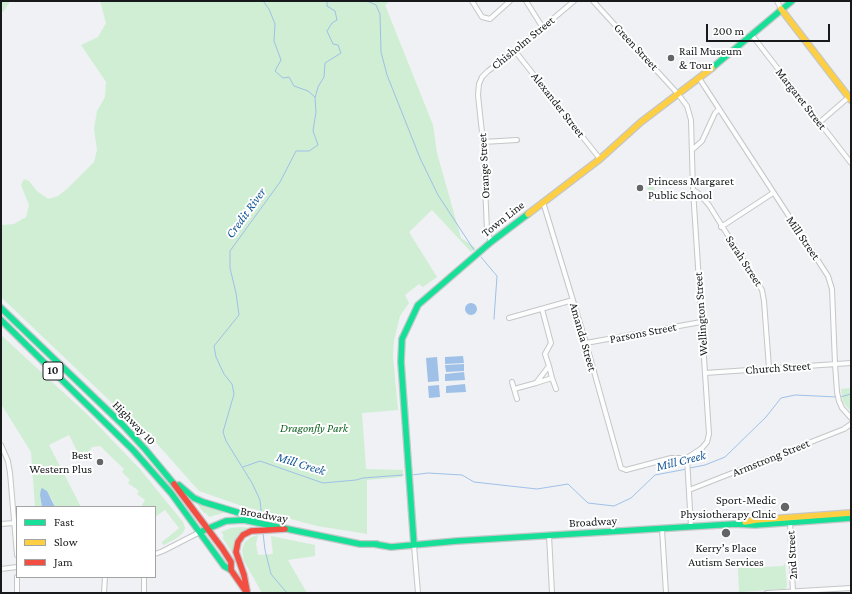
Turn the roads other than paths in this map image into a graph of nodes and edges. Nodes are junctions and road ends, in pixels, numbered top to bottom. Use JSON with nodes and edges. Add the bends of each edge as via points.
{"nodes":[{"id":1,"x":472,"y":1,"type":"edge"},
{"id":2,"x":510,"y":1,"type":"edge"},
{"id":3,"x":526,"y":1,"type":"edge"},
{"id":4,"x":574,"y":1,"type":"edge"},
{"id":5,"x":593,"y":1,"type":"edge"},
{"id":6,"x":777,"y":1,"type":"edge"},
{"id":7,"x":792,"y":1,"type":"edge"},
{"id":8,"x":781,"y":9,"type":"junction"},
{"id":9,"x":543,"y":28,"type":"junction"},
{"id":10,"x":751,"y":34,"type":"junction"},
{"id":11,"x":515,"y":51,"type":"junction"},
{"id":12,"x":698,"y":78,"type":"junction"},
{"id":13,"x":478,"y":90,"type":"joint"},
{"id":14,"x":678,"y":94,"type":"junction"},
{"id":15,"x":850,"y":98,"type":"edge"},
{"id":16,"x":719,"y":109,"type":"junction"},
{"id":17,"x":820,"y":122,"type":"junction"},
{"id":18,"x":516,"y":140,"type":"dead end"},
{"id":19,"x":482,"y":142,"type":"junction"},
{"id":20,"x":692,"y":150,"type":"junction"},
{"id":21,"x":600,"y":159,"type":"junction"},
{"id":22,"x":851,"y":163,"type":"edge"},
{"id":23,"x":693,"y":190,"type":"junction"},
{"id":24,"x":773,"y":193,"type":"junction"},
{"id":25,"x":543,"y":202,"type":"junction"},
{"id":26,"x":721,"y":227,"type":"junction"},
{"id":27,"x":491,"y":242,"type":"junction"},
{"id":28,"x":573,"y":300,"type":"junction"},
{"id":29,"x":1,"y":308,"type":"edge"},
{"id":30,"x":542,"y":309,"type":"junction"},
{"id":31,"x":509,"y":318,"type":"dead end"},
{"id":32,"x":1,"y":320,"type":"edge"},
{"id":33,"x":701,"y":322,"type":"junction"},
{"id":34,"x":1,"y":324,"type":"edge"},
{"id":35,"x":10,"y":329,"type":"junction"},
{"id":36,"x":586,"y":343,"type":"junction"},
{"id":37,"x":851,"y":363,"type":"edge"},
{"id":38,"x":835,"y":364,"type":"junction"},
{"id":39,"x":549,"y":366,"type":"junction"},
{"id":40,"x":769,"y":368,"type":"junction"},
{"id":41,"x":705,"y":373,"type":"junction"},
{"id":42,"x":552,"y":378,"type":"junction"},
{"id":43,"x":512,"y":382,"type":"dead end"},
{"id":44,"x":536,"y":383,"type":"junction"},
{"id":45,"x":514,"y":389,"type":"junction"},
{"id":46,"x":556,"y":389,"type":"dead end"},
{"id":47,"x":517,"y":399,"type":"dead end"},
{"id":48,"x":851,"y":418,"type":"edge"},
{"id":49,"x":851,"y":424,"type":"edge"},
{"id":50,"x":1,"y":445,"type":"edge"},
{"id":51,"x":687,"y":458,"type":"junction"},
{"id":52,"x":165,"y":474,"type":"junction"},
{"id":53,"x":690,"y":490,"type":"junction"},
{"id":54,"x":851,"y":513,"type":"edge"},
{"id":55,"x":851,"y":518,"type":"edge"},
{"id":56,"x":790,"y":520,"type":"junction"},
{"id":57,"x":14,"y":523,"type":"junction"},
{"id":58,"x":259,"y":523,"type":"junction"},
{"id":59,"x":1,"y":524,"type":"edge"},
{"id":60,"x":691,"y":527,"type":"junction"},
{"id":61,"x":207,"y":528,"type":"junction"},
{"id":62,"x":266,"y":528,"type":"junction"},
{"id":63,"x":662,"y":529,"type":"junction"},
{"id":64,"x":200,"y":532,"type":"junction"},
{"id":65,"x":549,"y":535,"type":"junction"},
{"id":66,"x":16,"y":544,"type":"edge"},
{"id":67,"x":414,"y":544,"type":"junction"},
{"id":68,"x":156,"y":554,"type":"edge"},
{"id":69,"x":16,"y":567,"type":"edge"},
{"id":70,"x":1,"y":569,"type":"edge"},
{"id":71,"x":231,"y":570,"type":"junction"},
{"id":72,"x":17,"y":578,"type":"edge"},
{"id":73,"x":104,"y":578,"type":"edge"},
{"id":74,"x":144,"y":578,"type":"edge"},
{"id":75,"x":851,"y":588,"type":"edge"},
{"id":76,"x":793,"y":592,"type":"edge"},
{"id":77,"x":17,"y":593,"type":"edge"},
{"id":78,"x":104,"y":593,"type":"edge"},
{"id":79,"x":144,"y":593,"type":"edge"},
{"id":80,"x":247,"y":593,"type":"edge"},
{"id":81,"x":418,"y":593,"type":"edge"},
{"id":82,"x":552,"y":593,"type":"edge"},
{"id":83,"x":666,"y":593,"type":"edge"},
{"id":84,"x":767,"y":593,"type":"edge"}],
"edges":[{"from":1,"to":2,"type":"street","via":[[482,17],[490,19]]},
{"from":3,"to":9,"type":"street"},
{"from":4,"to":9,"type":"street","name":"Chisholm Street"},
{"from":5,"to":14,"type":"street","name":"Green Street"},
{"from":6,"to":8,"type":"street"},
{"from":7,"to":8,"type":"main road","name":"Town Line"},
{"from":8,"to":10,"type":"main road","name":"Town Line"},
{"from":8,"to":15,"type":"main road"},
{"from":9,"to":11,"type":"street","name":"Chisholm Street"},
{"from":10,"to":12,"type":"main road","name":"Town Line"},
{"from":10,"to":17,"type":"street","name":"Margaret Street"},
{"from":11,"to":13,"type":"street","name":"Chisholm Street","via":[[482,77]]},
{"from":11,"to":21,"type":"street","name":"Alexander Street"},
{"from":12,"to":14,"type":"main road","name":"Town Line"},
{"from":12,"to":16,"type":"street","name":"Mill Street"},
{"from":13,"to":19,"type":"street","name":"Orange Street"},
{"from":14,"to":20,"type":"street","name":"Wellington Street","via":[[687,106],[691,120]]},
{"from":14,"to":21,"type":"main road","name":"Town Line"},
{"from":15,"to":17,"type":"street"},
{"from":16,"to":20,"type":"street","via":[[702,141]]},
{"from":16,"to":24,"type":"street","name":"Mill Street"},
{"from":17,"to":22,"type":"street","name":"Margaret Street"},
{"from":18,"to":19,"type":"street"},
{"from":19,"to":27,"type":"street","name":"Orange Street","via":[[487,230]]},
{"from":20,"to":23,"type":"street","name":"Wellington Street"},
{"from":21,"to":25,"type":"main road","name":"Town Line"},
{"from":23,"to":26,"type":"street","name":"Sarah Street","via":[[709,204]]},
{"from":23,"to":33,"type":"street","name":"Wellington Street"},
{"from":24,"to":26,"type":"street"},
{"from":24,"to":38,"type":"street","name":"Mill Street","via":[[825,271],[830,283]]},
{"from":25,"to":27,"type":"main road","name":"Town Line"},
{"from":25,"to":28,"type":"street","name":"Amanda Street"},
{"from":26,"to":40,"type":"street","name":"Sarah Street","via":[[762,290]]},
{"from":27,"to":67,"type":"main road","name":"Town Line","via":[[421,301],[411,316],[402,339],[401,362]]},
{"from":28,"to":30,"type":"street"},
{"from":28,"to":36,"type":"street","name":"Amanda Street"},
{"from":29,"to":52,"type":"main road","name":"Highway 10","number":"10","via":[[122,424]]},
{"from":30,"to":31,"type":"street"},
{"from":30,"to":39,"type":"street","via":[[551,343],[545,354]]},
{"from":32,"to":35,"type":"main road","name":"Highway 10","number":"10"},
{"from":33,"to":36,"type":"street","name":"Parsons Street"},
{"from":33,"to":41,"type":"street","name":"Wellington Street"},
{"from":34,"to":35,"type":"main road"},
{"from":35,"to":64,"type":"main road","name":"Highway 10","number":"10","via":[[133,450],[172,493]]},
{"from":36,"to":51,"type":"street","name":"Amanda Street","via":[[620,466],[624,470],[671,458]]},
{"from":37,"to":38,"type":"street","name":"Church Street"},
{"from":38,"to":40,"type":"street","name":"Church Street"},
{"from":38,"to":48,"type":"street","name":"Mill Street","via":[[839,400]]},
{"from":39,"to":42,"type":"street"},
{"from":39,"to":44,"type":"street"},
{"from":40,"to":41,"type":"street","name":"Church Street"},
{"from":41,"to":51,"type":"street","name":"Wellington Street","via":[[708,437],[701,450]]},
{"from":42,"to":44,"type":"street"},
{"from":42,"to":46,"type":"street"},
{"from":43,"to":45,"type":"street"},
{"from":44,"to":45,"type":"street"},
{"from":45,"to":47,"type":"street"},
{"from":49,"to":53,"type":"street","name":"Armstrong Street"},
{"from":50,"to":57,"type":"street","via":[[8,461]]},
{"from":51,"to":53,"type":"street"},
{"from":52,"to":58,"type":"main road","via":[[194,498],[243,514]]},
{"from":52,"to":61,"type":"main road","name":"Highway 10","number":"10"},
{"from":53,"to":60,"type":"street"},
{"from":54,"to":56,"type":"main road","name":"Broadway"},
{"from":55,"to":56,"type":"main road","name":"Broadway"},
{"from":56,"to":60,"type":"main road","name":"Broadway","via":[[756,520],[739,524]]},
{"from":56,"to":76,"type":"street","name":"2nd Street"},
{"from":57,"to":59,"type":"street"},
{"from":57,"to":66,"type":"street"},
{"from":58,"to":61,"type":"main road","name":"Broadway","via":[[234,520]]},
{"from":58,"to":62,"type":"main road","name":"Broadway"},
{"from":60,"to":63,"type":"main road","name":"Broadway"},
{"from":61,"to":64,"type":"main road","name":"Broadway"},
{"from":61,"to":71,"type":"main road","name":"Highway 10","number":"10","via":[[231,562]]},
{"from":62,"to":67,"type":"main road","name":"Broadway","via":[[360,544]]},
{"from":62,"to":80,"type":"main road","name":"Broadway","via":[[246,533],[238,542],[236,552]]},
{"from":63,"to":65,"type":"main road","name":"Broadway"},
{"from":63,"to":83,"type":"street"},
{"from":64,"to":68,"type":"street"},
{"from":64,"to":71,"type":"main road","name":"Highway 10","number":"10","via":[[224,566]]},
{"from":65,"to":67,"type":"main road","name":"Broadway"},
{"from":65,"to":82,"type":"street"},
{"from":67,"to":81,"type":"street"},
{"from":69,"to":70,"type":"street"},
{"from":71,"to":80,"type":"main road","name":"Highway 10","number":"10"},
{"from":72,"to":77,"type":"street"},
{"from":73,"to":78,"type":"street"},
{"from":74,"to":79,"type":"street"},
{"from":75,"to":76,"type":"street"},
{"from":76,"to":84,"type":"street"}]}
